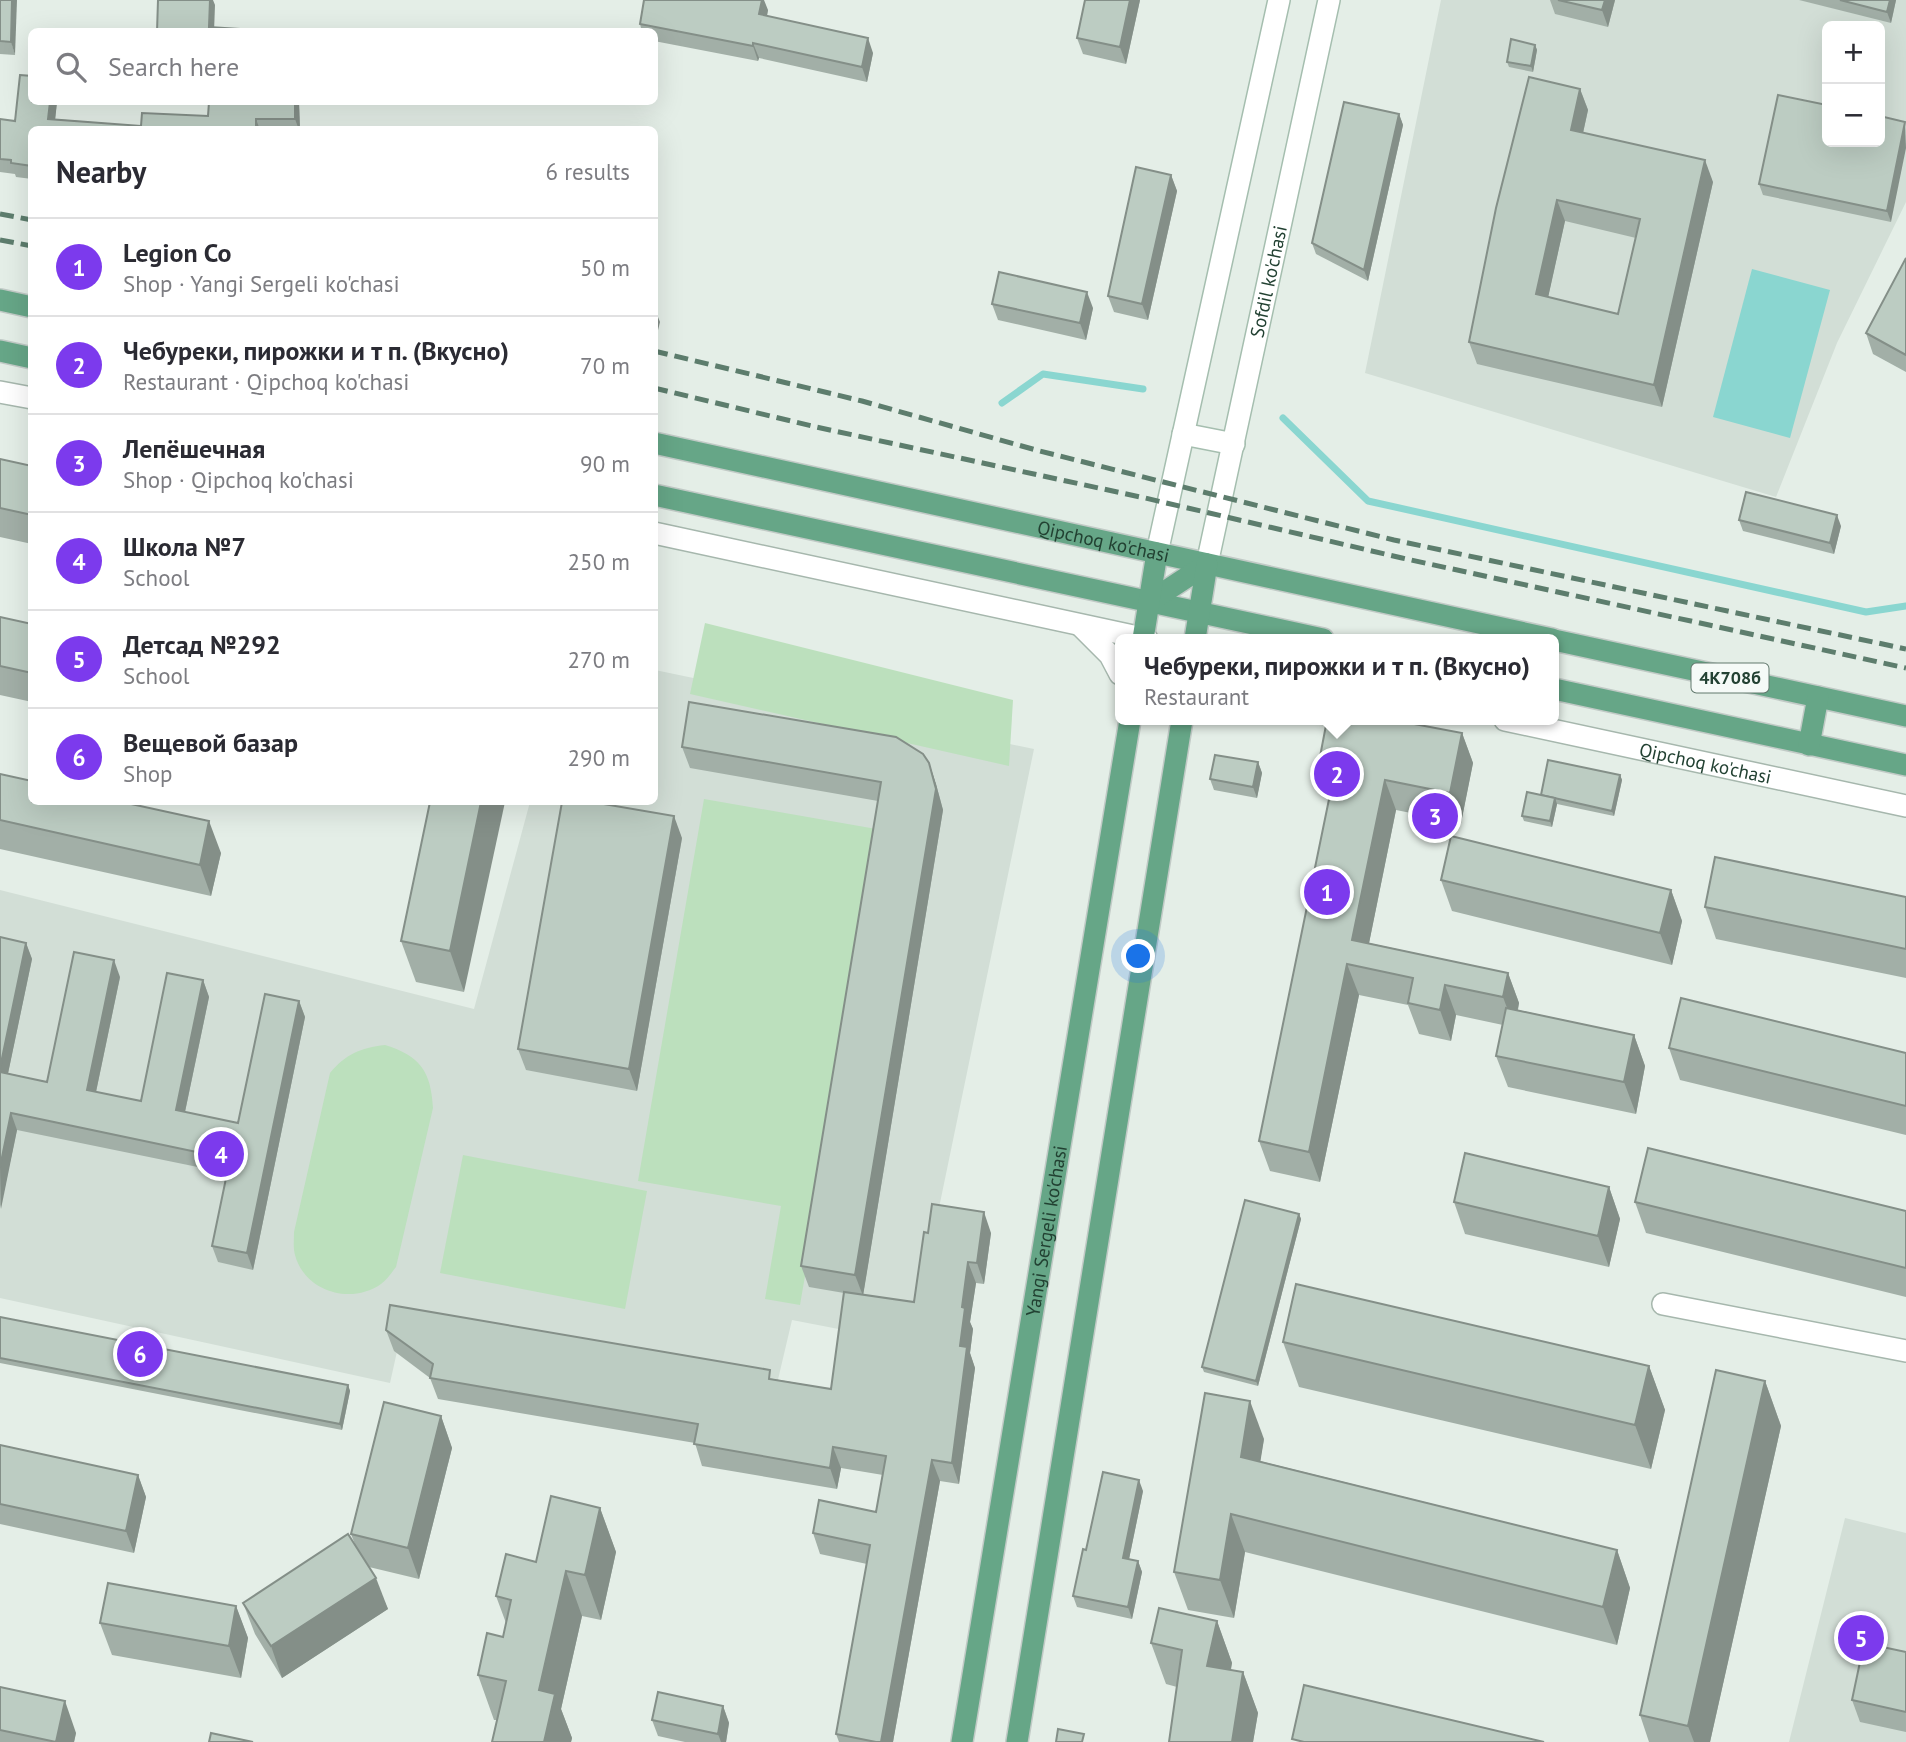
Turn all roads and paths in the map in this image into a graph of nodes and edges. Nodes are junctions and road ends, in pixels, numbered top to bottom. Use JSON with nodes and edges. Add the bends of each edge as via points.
{"nodes":[{"id":1,"x":1279,"y":0,"type":"edge"},
{"id":2,"x":1329,"y":0,"type":"edge"},
{"id":3,"x":0,"y":300,"type":"edge"},
{"id":4,"x":28,"y":306,"type":"edge"},
{"id":5,"x":0,"y":351,"type":"edge"},
{"id":6,"x":28,"y":357,"type":"edge"},
{"id":7,"x":0,"y":392,"type":"edge"},
{"id":8,"x":28,"y":397,"type":"edge"},
{"id":9,"x":1183,"y":434,"type":"junction"},
{"id":10,"x":658,"y":444,"type":"edge"},
{"id":11,"x":1234,"y":444,"type":"junction"},
{"id":12,"x":658,"y":496,"type":"edge"},
{"id":13,"x":658,"y":534,"type":"edge"},
{"id":14,"x":1157,"y":553,"type":"junction"},
{"id":15,"x":1207,"y":564,"type":"junction"},
{"id":16,"x":1149,"y":602,"type":"junction"},
{"id":17,"x":1199,"y":613,"type":"junction"},
{"id":18,"x":1080,"y":624,"type":"junction"},
{"id":19,"x":1123,"y":634,"type":"edge"},
{"id":20,"x":1146,"y":634,"type":"edge"},
{"id":21,"x":1196,"y":634,"type":"edge"},
{"id":22,"x":1299,"y":634,"type":"edge"},
{"id":23,"x":1530,"y":634,"type":"edge"},
{"id":24,"x":1559,"y":640,"type":"edge"},
{"id":25,"x":1115,"y":664,"type":"edge"},
{"id":26,"x":1559,"y":690,"type":"edge"},
{"id":27,"x":1818,"y":697,"type":"junction"},
{"id":28,"x":1906,"y":716,"type":"edge"},
{"id":29,"x":1129,"y":725,"type":"edge"},
{"id":30,"x":1527,"y":725,"type":"edge"},
{"id":31,"x":1184,"y":726,"type":"edge"},
{"id":32,"x":1809,"y":745,"type":"junction"},
{"id":33,"x":1906,"y":765,"type":"edge"},
{"id":34,"x":1906,"y":806,"type":"edge"},
{"id":35,"x":1663,"y":1304,"type":"dead end"},
{"id":36,"x":1906,"y":1351,"type":"edge"},
{"id":37,"x":962,"y":1742,"type":"edge"},
{"id":38,"x":1017,"y":1742,"type":"edge"}],
"edges":[{"from":1,"to":9,"type":"street"},
{"from":2,"to":11,"type":"street","name":"Sofdil ko'chasi"},
{"from":3,"to":4,"type":"main road"},
{"from":5,"to":6,"type":"main road"},
{"from":7,"to":8,"type":"street"},
{"from":9,"to":11,"type":"street"},
{"from":9,"to":14,"type":"street"},
{"from":10,"to":14,"type":"main road","name":"Qipchoq ko'chasi"},
{"from":11,"to":15,"type":"street","name":"Sofdil ko'chasi"},
{"from":12,"to":16,"type":"main road"},
{"from":13,"to":18,"type":"street"},
{"from":14,"to":15,"type":"main road","name":"Qipchoq ko'chasi"},
{"from":14,"to":16,"type":"main road"},
{"from":15,"to":16,"type":"main road"},
{"from":15,"to":17,"type":"main road"},
{"from":15,"to":23,"type":"main road","name":"Qipchoq ko'chasi","number":"4К708б"},
{"from":16,"to":17,"type":"main road"},
{"from":16,"to":20,"type":"main road"},
{"from":17,"to":21,"type":"main road"},
{"from":17,"to":22,"type":"main road"},
{"from":18,"to":19,"type":"street"},
{"from":18,"to":25,"type":"street"},
{"from":24,"to":27,"type":"main road","name":"Qipchoq ko'chasi","number":"4К708б"},
{"from":26,"to":32,"type":"main road"},
{"from":27,"to":28,"type":"main road","name":"Qipchoq ko'chasi","number":"4К708б"},
{"from":27,"to":32,"type":"main road"},
{"from":29,"to":37,"type":"main road","name":"Yangi Sergeli ko'chasi"},
{"from":30,"to":34,"type":"street","name":"Qipchoq ko'chasi"},
{"from":31,"to":38,"type":"main road"},
{"from":32,"to":33,"type":"main road"},
{"from":35,"to":36,"type":"street"}]}
